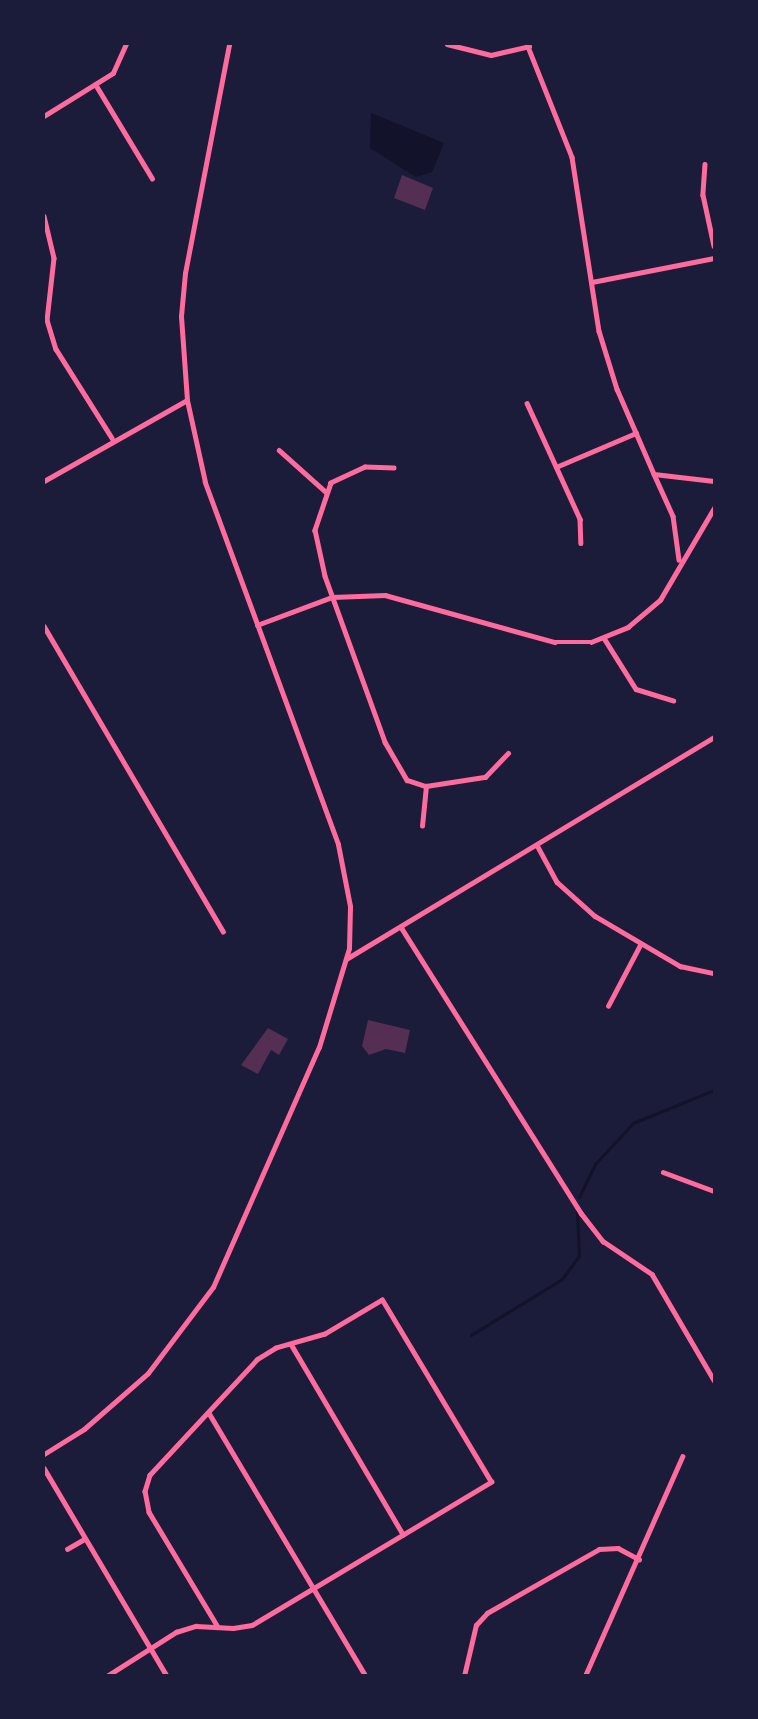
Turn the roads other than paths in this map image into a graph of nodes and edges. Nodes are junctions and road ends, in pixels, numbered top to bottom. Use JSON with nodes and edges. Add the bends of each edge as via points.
{"nodes":[{"id":1,"x":126,"y":44,"type":"edge"},
{"id":2,"x":229,"y":44,"type":"edge"},
{"id":3,"x":447,"y":44,"type":"edge"},
{"id":4,"x":528,"y":45,"type":"edge"},
{"id":5,"x":96,"y":85,"type":"junction"},
{"id":6,"x":44,"y":116,"type":"edge"},
{"id":7,"x":705,"y":164,"type":"dead end"},
{"id":8,"x":152,"y":178,"type":"dead end"},
{"id":9,"x":44,"y":216,"type":"edge"},
{"id":10,"x":714,"y":246,"type":"edge"},
{"id":11,"x":714,"y":258,"type":"edge"},
{"id":12,"x":592,"y":282,"type":"junction"},
{"id":13,"x":187,"y":400,"type":"junction"},
{"id":14,"x":527,"y":403,"type":"dead end"},
{"id":15,"x":636,"y":433,"type":"junction"},
{"id":16,"x":112,"y":438,"type":"junction"},
{"id":17,"x":279,"y":450,"type":"dead end"},
{"id":18,"x":556,"y":467,"type":"junction"},
{"id":19,"x":394,"y":468,"type":"dead end"},
{"id":20,"x":654,"y":474,"type":"junction"},
{"id":21,"x":44,"y":481,"type":"edge"},
{"id":22,"x":714,"y":482,"type":"edge"},
{"id":23,"x":325,"y":491,"type":"junction"},
{"id":24,"x":714,"y":508,"type":"edge"},
{"id":25,"x":581,"y":543,"type":"dead end"},
{"id":26,"x":679,"y":562,"type":"junction"},
{"id":27,"x":332,"y":597,"type":"junction"},
{"id":28,"x":257,"y":625,"type":"junction"},
{"id":29,"x":44,"y":626,"type":"edge"},
{"id":30,"x":604,"y":638,"type":"junction"},
{"id":31,"x":673,"y":700,"type":"dead end"},
{"id":32,"x":714,"y":737,"type":"edge"},
{"id":33,"x":508,"y":753,"type":"dead end"},
{"id":34,"x":426,"y":786,"type":"junction"},
{"id":35,"x":422,"y":826,"type":"dead end"},
{"id":36,"x":537,"y":844,"type":"junction"},
{"id":37,"x":401,"y":927,"type":"junction"},
{"id":38,"x":223,"y":931,"type":"dead end"},
{"id":39,"x":640,"y":945,"type":"junction"},
{"id":40,"x":346,"y":959,"type":"junction"},
{"id":41,"x":714,"y":973,"type":"edge"},
{"id":42,"x":608,"y":1006,"type":"dead end"},
{"id":43,"x":663,"y":1172,"type":"dead end"},
{"id":44,"x":714,"y":1191,"type":"edge"},
{"id":45,"x":291,"y":1344,"type":"junction"},
{"id":46,"x":714,"y":1380,"type":"edge"},
{"id":47,"x":209,"y":1413,"type":"junction"},
{"id":48,"x":44,"y":1454,"type":"edge"},
{"id":49,"x":682,"y":1457,"type":"dead end"},
{"id":50,"x":44,"y":1468,"type":"edge"},
{"id":51,"x":403,"y":1534,"type":"junction"},
{"id":52,"x":84,"y":1539,"type":"junction"},
{"id":53,"x":67,"y":1549,"type":"dead end"},
{"id":54,"x":639,"y":1559,"type":"junction"},
{"id":55,"x":314,"y":1587,"type":"junction"},
{"id":56,"x":218,"y":1627,"type":"junction"},
{"id":57,"x":150,"y":1648,"type":"junction"},
{"id":58,"x":107,"y":1676,"type":"edge"},
{"id":59,"x":167,"y":1676,"type":"edge"},
{"id":60,"x":366,"y":1676,"type":"edge"},
{"id":61,"x":464,"y":1676,"type":"edge"},
{"id":62,"x":585,"y":1676,"type":"edge"}],
"edges":[{"from":1,"to":5,"type":"street","via":[[113,73]]},
{"from":2,"to":13,"type":"street","via":[[185,273],[181,316]]},
{"from":3,"to":4,"type":"street","via":[[491,55]]},
{"from":4,"to":12,"type":"street","via":[[572,158]]},
{"from":5,"to":6,"type":"street"},
{"from":5,"to":8,"type":"street"},
{"from":7,"to":10,"type":"street","via":[[703,195]]},
{"from":9,"to":16,"type":"street","via":[[54,258],[47,320],[56,349]]},
{"from":11,"to":12,"type":"street"},
{"from":12,"to":15,"type":"street","via":[[606,361]]},
{"from":13,"to":16,"type":"street"},
{"from":13,"to":28,"type":"street","via":[[204,482]]},
{"from":14,"to":18,"type":"street"},
{"from":15,"to":18,"type":"street"},
{"from":15,"to":20,"type":"street"},
{"from":16,"to":21,"type":"street"},
{"from":17,"to":23,"type":"street"},
{"from":18,"to":25,"type":"street","via":[[580,519]]},
{"from":19,"to":23,"type":"street","via":[[365,467]]},
{"from":20,"to":22,"type":"street"},
{"from":20,"to":26,"type":"street","via":[[673,516]]},
{"from":23,"to":27,"type":"street","via":[[315,530]]},
{"from":24,"to":26,"type":"street"},
{"from":26,"to":30,"type":"street","via":[[660,600],[628,627]]},
{"from":27,"to":28,"type":"street"},
{"from":27,"to":30,"type":"street","via":[[399,597],[555,642]]},
{"from":27,"to":34,"type":"street","via":[[394,760],[407,780]]},
{"from":28,"to":40,"type":"street","via":[[338,844],[350,906]]},
{"from":29,"to":38,"type":"street"},
{"from":30,"to":31,"type":"street","via":[[636,689]]},
{"from":32,"to":36,"type":"street"},
{"from":33,"to":34,"type":"street","via":[[485,777]]},
{"from":34,"to":35,"type":"street"},
{"from":36,"to":37,"type":"street"},
{"from":36,"to":39,"type":"street","via":[[572,899]]},
{"from":37,"to":40,"type":"street"},
{"from":37,"to":46,"type":"street","via":[[581,1214],[603,1241],[652,1274]]},
{"from":39,"to":41,"type":"street","via":[[688,969]]},
{"from":39,"to":42,"type":"street"},
{"from":40,"to":48,"type":"street","via":[[310,1067],[213,1287],[148,1373],[84,1429]]},
{"from":43,"to":44,"type":"street"},
{"from":45,"to":47,"type":"street","via":[[257,1360]]},
{"from":45,"to":51,"type":"street"},
{"from":45,"to":51,"type":"street","via":[[325,1334],[382,1300],[491,1482]]},
{"from":47,"to":55,"type":"street"},
{"from":47,"to":56,"type":"street","via":[[150,1475],[145,1491],[149,1512]]},
{"from":49,"to":54,"type":"street"},
{"from":50,"to":52,"type":"street"},
{"from":51,"to":55,"type":"street"},
{"from":52,"to":53,"type":"street"},
{"from":52,"to":57,"type":"street"},
{"from":54,"to":61,"type":"street","via":[[618,1548],[599,1549],[488,1613],[476,1625]]},
{"from":54,"to":62,"type":"street"},
{"from":55,"to":56,"type":"street","via":[[252,1625]]},
{"from":55,"to":60,"type":"street"},
{"from":56,"to":57,"type":"street","via":[[176,1632]]},
{"from":57,"to":58,"type":"street"},
{"from":57,"to":59,"type":"street"}]}
